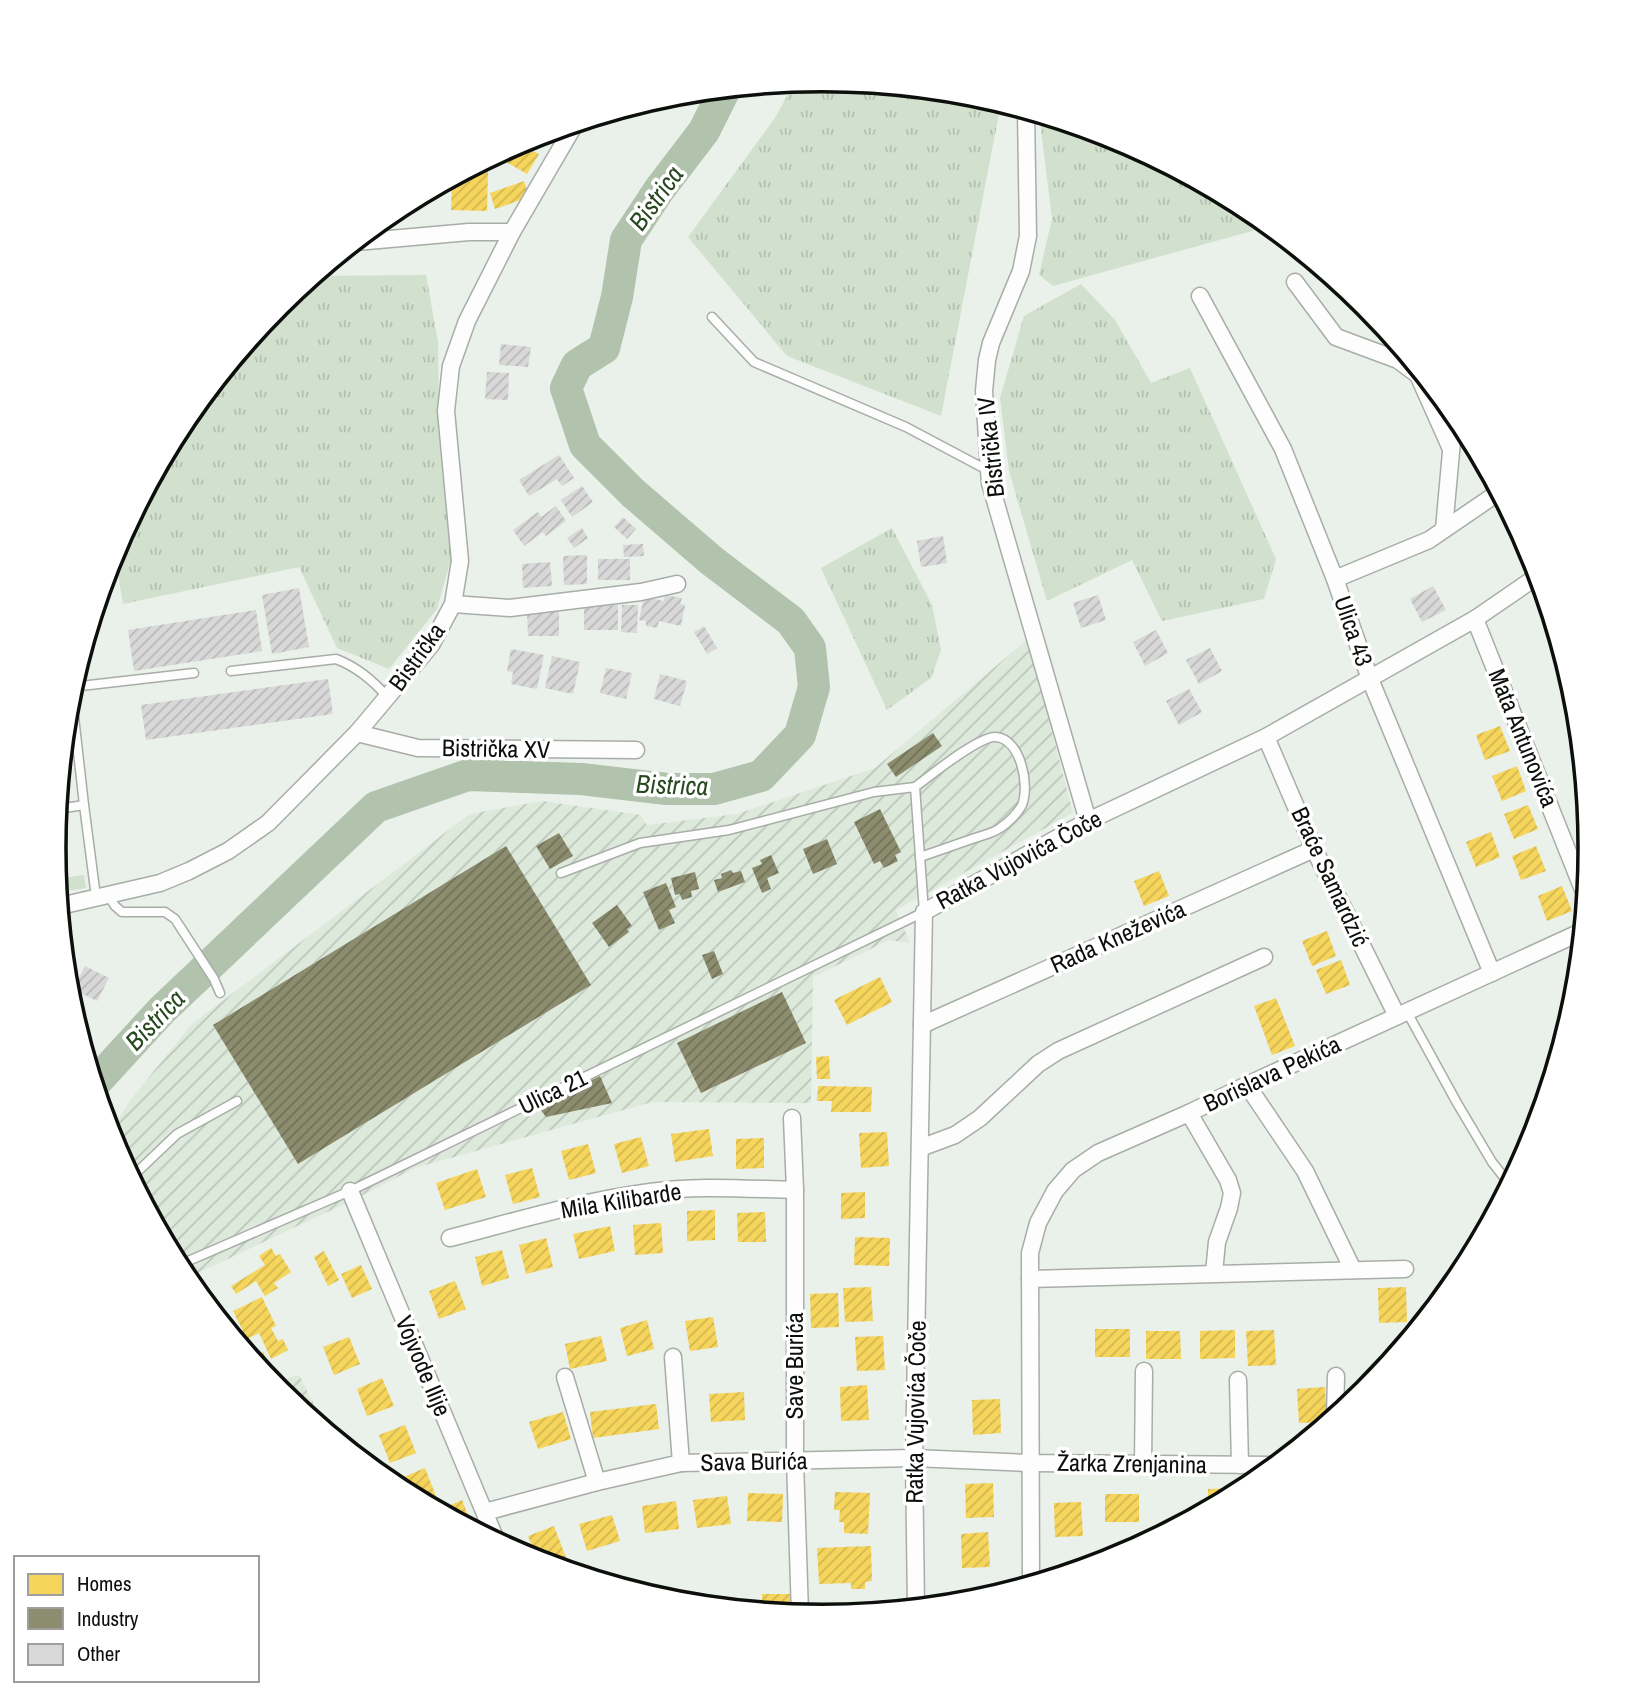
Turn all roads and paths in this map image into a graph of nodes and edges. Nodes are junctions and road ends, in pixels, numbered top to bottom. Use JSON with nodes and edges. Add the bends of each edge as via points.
{"nodes":[{"id":1,"x":1026,"y":120,"type":"edge"},
{"id":2,"x":568,"y":136,"type":"edge"},
{"id":3,"x":469,"y":232,"type":"junction"},
{"id":4,"x":512,"y":232,"type":"junction"},
{"id":5,"x":372,"y":241,"type":"edge"},
{"id":6,"x":500,"y":254,"type":"junction"},
{"id":7,"x":1295,"y":282,"type":"dead end"},
{"id":8,"x":1200,"y":296,"type":"dead end"},
{"id":9,"x":712,"y":317,"type":"dead end"},
{"id":10,"x":1399,"y":360,"type":"edge"},
{"id":11,"x":1427,"y":394,"type":"edge"},
{"id":12,"x":1452,"y":430,"type":"edge"},
{"id":13,"x":1451,"y":449,"type":"junction"},
{"id":14,"x":989,"y":471,"type":"junction"},
{"id":15,"x":1492,"y":497,"type":"edge"},
{"id":16,"x":1444,"y":529,"type":"junction"},
{"id":17,"x":1335,"y":579,"type":"junction"},
{"id":18,"x":1529,"y":582,"type":"edge"},
{"id":19,"x":677,"y":584,"type":"dead end"},
{"id":20,"x":453,"y":604,"type":"junction"},
{"id":21,"x":1475,"y":619,"type":"junction"},
{"id":22,"x":231,"y":671,"type":"dead end"},
{"id":23,"x":194,"y":673,"type":"dead end"},
{"id":24,"x":1370,"y":679,"type":"junction"},
{"id":25,"x":84,"y":687,"type":"edge"},
{"id":26,"x":388,"y":698,"type":"junction"},
{"id":27,"x":76,"y":730,"type":"edge"},
{"id":28,"x":356,"y":733,"type":"junction"},
{"id":29,"x":1266,"y":737,"type":"junction"},
{"id":30,"x":636,"y":750,"type":"dead end"},
{"id":31,"x":915,"y":787,"type":"junction"},
{"id":32,"x":84,"y":805,"type":"junction"},
{"id":33,"x":68,"y":808,"type":"edge"},
{"id":34,"x":1088,"y":821,"type":"junction"},
{"id":35,"x":1314,"y":849,"type":"junction"},
{"id":36,"x":920,"y":857,"type":"junction"},
{"id":37,"x":561,"y":873,"type":"dead end"},
{"id":38,"x":1577,"y":876,"type":"edge"},
{"id":39,"x":102,"y":896,"type":"junction"},
{"id":40,"x":69,"y":904,"type":"edge"},
{"id":41,"x":924,"y":912,"type":"junction"},
{"id":42,"x":1573,"y":936,"type":"edge"},
{"id":43,"x":1264,"y":957,"type":"dead end"},
{"id":44,"x":1492,"y":973,"type":"junction"},
{"id":45,"x":219,"y":993,"type":"dead end"},
{"id":46,"x":1402,"y":1014,"type":"junction"},
{"id":47,"x":922,"y":1025,"type":"junction"},
{"id":48,"x":1247,"y":1085,"type":"junction"},
{"id":49,"x":237,"y":1101,"type":"dead end"},
{"id":50,"x":1189,"y":1113,"type":"junction"},
{"id":51,"x":792,"y":1118,"type":"dead end"},
{"id":52,"x":920,"y":1148,"type":"junction"},
{"id":53,"x":139,"y":1170,"type":"edge"},
{"id":54,"x":1503,"y":1177,"type":"edge"},
{"id":55,"x":795,"y":1190,"type":"junction"},
{"id":56,"x":350,"y":1191,"type":"junction"},
{"id":57,"x":450,"y":1238,"type":"dead end"},
{"id":58,"x":189,"y":1260,"type":"edge"},
{"id":59,"x":1405,"y":1269,"type":"dead end"},
{"id":60,"x":1353,"y":1270,"type":"junction"},
{"id":61,"x":1214,"y":1273,"type":"junction"},
{"id":62,"x":1030,"y":1279,"type":"junction"},
{"id":63,"x":673,"y":1357,"type":"dead end"},
{"id":64,"x":1144,"y":1371,"type":"dead end"},
{"id":65,"x":1336,"y":1376,"type":"dead end"},
{"id":66,"x":565,"y":1377,"type":"dead end"},
{"id":67,"x":1238,"y":1380,"type":"dead end"},
{"id":68,"x":1335,"y":1403,"type":"edge"},
{"id":69,"x":914,"y":1458,"type":"junction"},
{"id":70,"x":795,"y":1460,"type":"junction"},
{"id":71,"x":1030,"y":1463,"type":"junction"},
{"id":72,"x":681,"y":1464,"type":"junction"},
{"id":73,"x":1143,"y":1464,"type":"junction"},
{"id":74,"x":1240,"y":1465,"type":"junction"},
{"id":75,"x":1260,"y":1465,"type":"edge"},
{"id":76,"x":597,"y":1482,"type":"junction"},
{"id":77,"x":485,"y":1512,"type":"junction"},
{"id":78,"x":491,"y":1527,"type":"edge"},
{"id":79,"x":1031,"y":1574,"type":"edge"},
{"id":80,"x":916,"y":1598,"type":"edge"},
{"id":81,"x":800,"y":1603,"type":"edge"}],
"edges":[{"from":1,"to":14,"type":"street","name":"Bistrička IV","via":[[1028,236],[1021,271],[986,360]]},
{"from":2,"to":4,"type":"street","name":"Bistrička"},
{"from":3,"to":4,"type":"street"},
{"from":3,"to":5,"type":"street"},
{"from":3,"to":6,"type":"street"},
{"from":4,"to":6,"type":"street","name":"Bistrička"},
{"from":6,"to":20,"type":"street","name":"Bistrička","via":[[451,366],[446,411],[460,561]]},
{"from":7,"to":10,"type":"street","via":[[1336,337]]},
{"from":8,"to":17,"type":"street","name":"Ulica 43","via":[[1283,449]]},
{"from":9,"to":14,"type":"lane","via":[[754,362],[906,427]]},
{"from":11,"to":13,"type":"street"},
{"from":12,"to":13,"type":"street"},
{"from":13,"to":16,"type":"street"},
{"from":14,"to":34,"type":"street","name":"Bistrička IV"},
{"from":15,"to":16,"type":"street"},
{"from":16,"to":17,"type":"street","via":[[1429,540]]},
{"from":17,"to":24,"type":"street","name":"Ulica 43"},
{"from":18,"to":21,"type":"street","name":"Ratka Vujovića Čoče"},
{"from":19,"to":20,"type":"street","via":[[510,608]]},
{"from":20,"to":26,"type":"street","name":"Bistrička","via":[[431,645]]},
{"from":21,"to":24,"type":"street","name":"Ratka Vujovića Čoče"},
{"from":21,"to":38,"type":"street","name":"Mata Antunovića"},
{"from":22,"to":26,"type":"lane","via":[[336,659],[352,665]]},
{"from":23,"to":25,"type":"lane"},
{"from":24,"to":29,"type":"street","name":"Ratka Vujovića Čoče"},
{"from":24,"to":44,"type":"street","name":"Ulica 43"},
{"from":26,"to":28,"type":"street","name":"Bistrička"},
{"from":27,"to":32,"type":"lane"},
{"from":28,"to":30,"type":"street","name":"Bistrička XV","via":[[418,748]]},
{"from":28,"to":39,"type":"street","name":"Bistrička","via":[[268,823],[228,851],[160,883]]},
{"from":29,"to":34,"type":"street","name":"Ratka Vujovića Čoče"},
{"from":29,"to":35,"type":"street","name":"Braće Samardzić"},
{"from":31,"to":36,"type":"lane"},
{"from":31,"to":36,"type":"lane","via":[[983,739],[997,737],[1009,743],[1025,776],[1022,805],[999,830]]},
{"from":31,"to":37,"type":"lane","via":[[874,792],[729,830],[639,843]]},
{"from":32,"to":33,"type":"lane"},
{"from":32,"to":39,"type":"lane"},
{"from":34,"to":41,"type":"street","name":"Ratka Vujovića Čoče"},
{"from":35,"to":46,"type":"street","name":"Braće Samardzić"},
{"from":35,"to":47,"type":"street","name":"Rada Kneževića"},
{"from":36,"to":41,"type":"lane"},
{"from":39,"to":40,"type":"street","name":"Bistrička"},
{"from":39,"to":45,"type":"lane","via":[[122,912],[171,915]]},
{"from":41,"to":47,"type":"street","name":"Ratka Vujovića Čoče"},
{"from":41,"to":56,"type":"lane","name":"Ulica 21"},
{"from":42,"to":44,"type":"street","name":"Borislava Pekića"},
{"from":43,"to":52,"type":"street","via":[[1058,1051],[980,1118],[955,1135]]},
{"from":44,"to":46,"type":"street","name":"Borislava Pekića"},
{"from":46,"to":48,"type":"street","name":"Borislava Pekića"},
{"from":46,"to":54,"type":"lane"},
{"from":47,"to":52,"type":"street","name":"Ratka Vujovića Čoče"},
{"from":48,"to":50,"type":"street","name":"Borislava Pekića"},
{"from":48,"to":60,"type":"street","via":[[1305,1171]]},
{"from":49,"to":53,"type":"lane","via":[[177,1134]]},
{"from":50,"to":61,"type":"street","via":[[1231,1193],[1217,1242]]},
{"from":50,"to":62,"type":"street","name":"Borislava Pekića","via":[[1098,1153],[1073,1170],[1038,1223],[1030,1253]]},
{"from":51,"to":55,"type":"street","name":"Save Burića"},
{"from":52,"to":69,"type":"street","name":"Ratka Vujovića Čoče"},
{"from":55,"to":57,"type":"street","name":"Mila Kilibarde","via":[[651,1191]]},
{"from":55,"to":70,"type":"street","name":"Save Burića"},
{"from":56,"to":58,"type":"lane","name":"Ulica 21"},
{"from":56,"to":77,"type":"street","name":"Vojvode Ilije"},
{"from":59,"to":60,"type":"street"},
{"from":60,"to":61,"type":"street"},
{"from":61,"to":62,"type":"street"},
{"from":62,"to":71,"type":"street","name":"Borislava Pekića"},
{"from":63,"to":72,"type":"street"},
{"from":64,"to":73,"type":"street"},
{"from":65,"to":68,"type":"street"},
{"from":66,"to":76,"type":"street"},
{"from":67,"to":74,"type":"street"},
{"from":69,"to":70,"type":"street","name":"Sava Burića"},
{"from":69,"to":71,"type":"street","name":"Sava Burića"},
{"from":69,"to":80,"type":"street","name":"Ratka Vujovića Čoče"},
{"from":70,"to":72,"type":"street","name":"Sava Burića"},
{"from":70,"to":81,"type":"street","name":"Save Burića"},
{"from":71,"to":73,"type":"street","name":"Žarka Zrenjanina"},
{"from":71,"to":79,"type":"street","name":"Borislava Pekića"},
{"from":72,"to":76,"type":"street","name":"Sava Burića"},
{"from":73,"to":74,"type":"street","name":"Žarka Zrenjanina"},
{"from":74,"to":75,"type":"street","name":"Žarka Zrenjanina"},
{"from":76,"to":77,"type":"street","name":"Sava Burića"},
{"from":77,"to":78,"type":"street","name":"Vojvode Ilije"}]}
